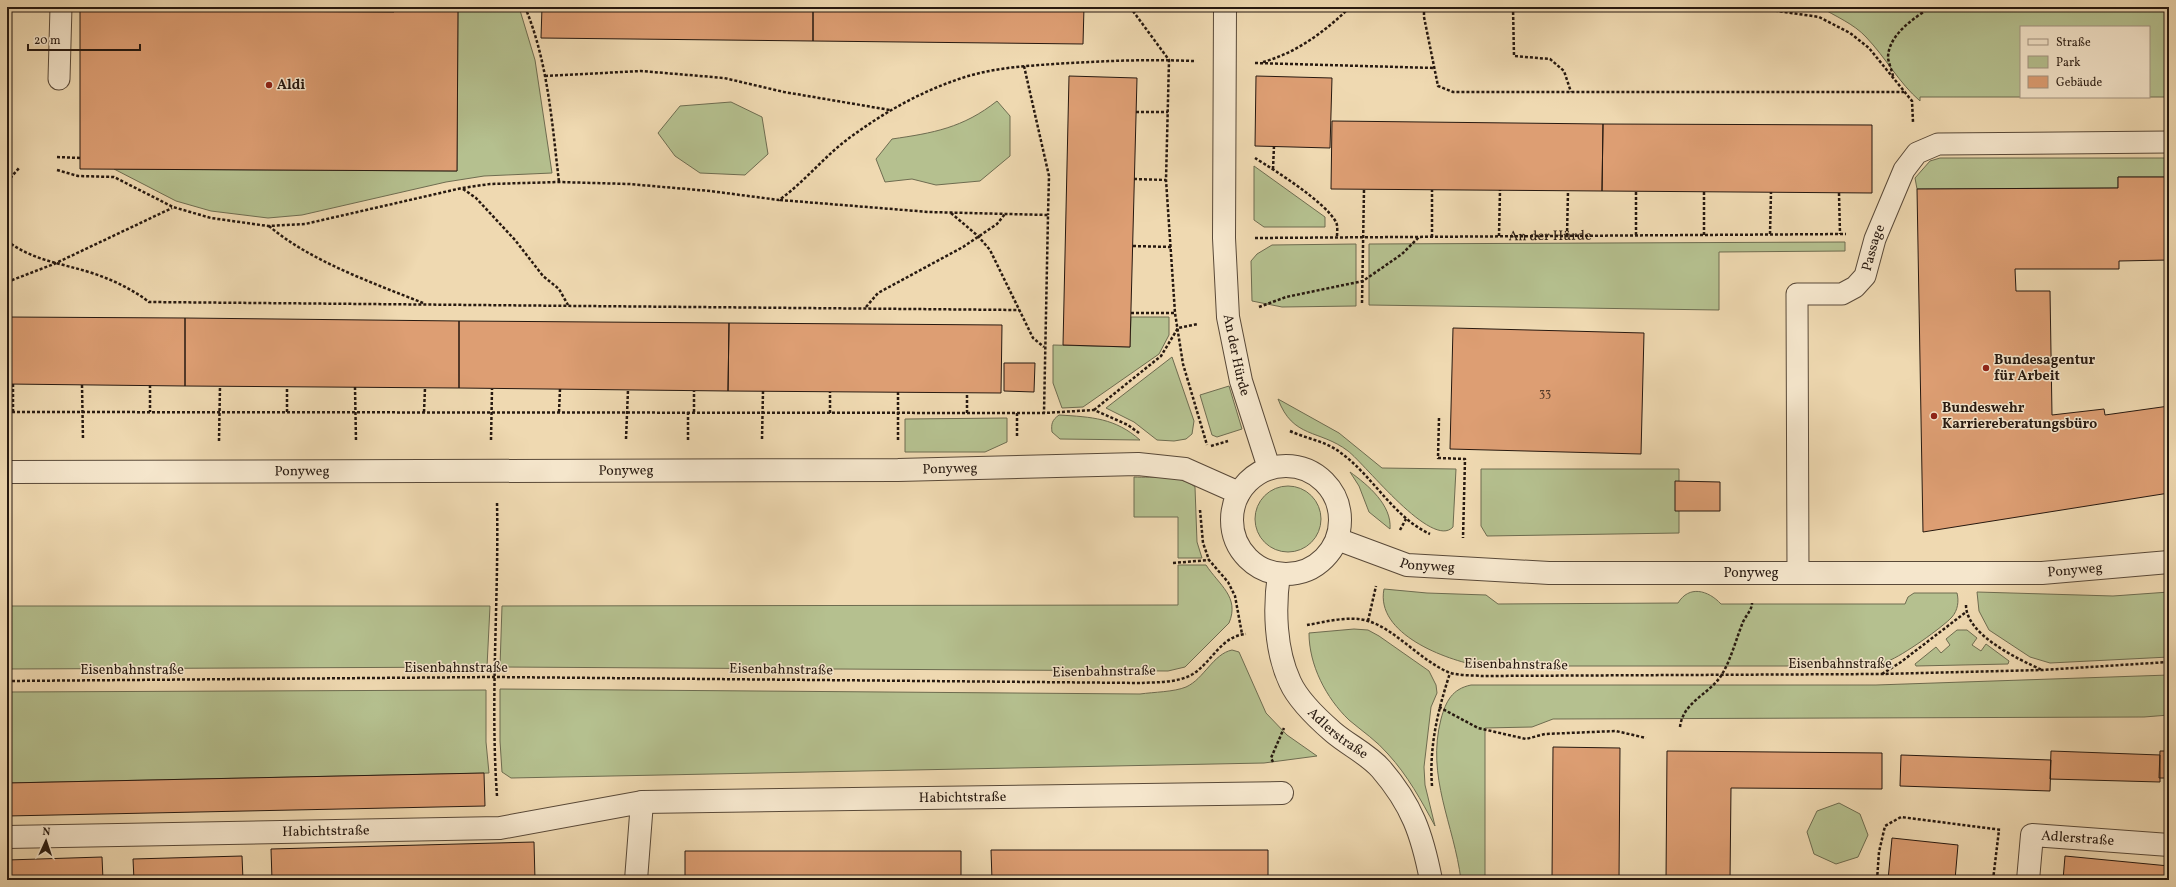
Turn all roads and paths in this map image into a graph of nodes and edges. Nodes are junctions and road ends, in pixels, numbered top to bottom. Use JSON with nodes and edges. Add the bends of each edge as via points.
{"nodes":[{"id":1,"x":61,"y":7,"type":"edge"},
{"id":2,"x":525,"y":7,"type":"edge"},
{"id":3,"x":1130,"y":7,"type":"edge"},
{"id":4,"x":1225,"y":7,"type":"edge"},
{"id":5,"x":1350,"y":7,"type":"edge"},
{"id":6,"x":1424,"y":7,"type":"edge"},
{"id":7,"x":1513,"y":7,"type":"edge"},
{"id":8,"x":1750,"y":7,"type":"edge"},
{"id":9,"x":1778,"y":7,"type":"edge"},
{"id":10,"x":1931,"y":7,"type":"edge"},
{"id":11,"x":1777,"y":12,"type":"junction"},
{"id":12,"x":1170,"y":60,"type":"junction"},
{"id":13,"x":1224,"y":62,"type":"junction"},
{"id":14,"x":1024,"y":66,"type":"junction"},
{"id":15,"x":1435,"y":68,"type":"junction"},
{"id":16,"x":545,"y":76,"type":"junction"},
{"id":17,"x":59,"y":79,"type":"dead end"},
{"id":18,"x":1894,"y":79,"type":"junction"},
{"id":19,"x":1571,"y":92,"type":"junction"},
{"id":20,"x":1904,"y":92,"type":"junction"},
{"id":21,"x":890,"y":110,"type":"junction"},
{"id":22,"x":1136,"y":112,"type":"dead end"},
{"id":23,"x":1168,"y":112,"type":"junction"},
{"id":24,"x":1224,"y":139,"type":"junction"},
{"id":25,"x":2169,"y":142,"type":"edge"},
{"id":26,"x":1274,"y":146,"type":"dead end"},
{"id":27,"x":1918,"y":153,"type":"junction"},
{"id":28,"x":57,"y":157,"type":"dead end"},
{"id":29,"x":80,"y":158,"type":"dead end"},
{"id":30,"x":18,"y":168,"type":"dead end"},
{"id":31,"x":1273,"y":169,"type":"junction"},
{"id":32,"x":57,"y":170,"type":"dead end"},
{"id":33,"x":1134,"y":179,"type":"dead end"},
{"id":34,"x":1166,"y":180,"type":"junction"},
{"id":35,"x":7,"y":182,"type":"edge"},
{"id":36,"x":559,"y":182,"type":"junction"},
{"id":37,"x":462,"y":188,"type":"junction"},
{"id":38,"x":1364,"y":190,"type":"dead end"},
{"id":39,"x":1432,"y":190,"type":"dead end"},
{"id":40,"x":1500,"y":190,"type":"dead end"},
{"id":41,"x":1568,"y":191,"type":"dead end"},
{"id":42,"x":1636,"y":191,"type":"dead end"},
{"id":43,"x":1704,"y":192,"type":"dead end"},
{"id":44,"x":1771,"y":192,"type":"dead end"},
{"id":45,"x":1839,"y":193,"type":"dead end"},
{"id":46,"x":779,"y":200,"type":"junction"},
{"id":47,"x":173,"y":207,"type":"junction"},
{"id":48,"x":951,"y":213,"type":"junction"},
{"id":49,"x":1005,"y":214,"type":"junction"},
{"id":50,"x":1048,"y":215,"type":"junction"},
{"id":51,"x":268,"y":226,"type":"junction"},
{"id":52,"x":1770,"y":234,"type":"junction"},
{"id":53,"x":1840,"y":234,"type":"junction"},
{"id":54,"x":1636,"y":235,"type":"junction"},
{"id":55,"x":1704,"y":235,"type":"junction"},
{"id":56,"x":978,"y":236,"type":"junction"},
{"id":57,"x":1499,"y":236,"type":"junction"},
{"id":58,"x":1567,"y":236,"type":"junction"},
{"id":59,"x":1338,"y":237,"type":"junction"},
{"id":60,"x":1364,"y":237,"type":"junction"},
{"id":61,"x":1419,"y":237,"type":"junction"},
{"id":62,"x":1432,"y":237,"type":"junction"},
{"id":63,"x":1224,"y":238,"type":"junction"},
{"id":64,"x":1875,"y":239,"type":"junction"},
{"id":65,"x":7,"y":241,"type":"edge"},
{"id":66,"x":1133,"y":246,"type":"dead end"},
{"id":67,"x":1171,"y":247,"type":"junction"},
{"id":68,"x":54,"y":264,"type":"junction"},
{"id":69,"x":1363,"y":281,"type":"junction"},
{"id":70,"x":7,"y":282,"type":"edge"},
{"id":71,"x":1362,"y":303,"type":"dead end"},
{"id":72,"x":426,"y":304,"type":"junction"},
{"id":73,"x":568,"y":305,"type":"junction"},
{"id":74,"x":866,"y":308,"type":"junction"},
{"id":75,"x":1019,"y":310,"type":"junction"},
{"id":76,"x":1131,"y":313,"type":"dead end"},
{"id":77,"x":1175,"y":313,"type":"junction"},
{"id":78,"x":1228,"y":317,"type":"junction"},
{"id":79,"x":1178,"y":328,"type":"junction"},
{"id":80,"x":1045,"y":348,"type":"junction"},
{"id":81,"x":13,"y":384,"type":"dead end"},
{"id":82,"x":82,"y":385,"type":"dead end"},
{"id":83,"x":150,"y":385,"type":"dead end"},
{"id":84,"x":220,"y":386,"type":"dead end"},
{"id":85,"x":287,"y":387,"type":"dead end"},
{"id":86,"x":355,"y":387,"type":"dead end"},
{"id":87,"x":424,"y":388,"type":"dead end"},
{"id":88,"x":492,"y":389,"type":"dead end"},
{"id":89,"x":560,"y":389,"type":"dead end"},
{"id":90,"x":628,"y":390,"type":"dead end"},
{"id":91,"x":694,"y":391,"type":"dead end"},
{"id":92,"x":763,"y":391,"type":"dead end"},
{"id":93,"x":830,"y":392,"type":"dead end"},
{"id":94,"x":898,"y":392,"type":"dead end"},
{"id":95,"x":967,"y":393,"type":"dead end"},
{"id":96,"x":7,"y":412,"type":"edge"},
{"id":97,"x":13,"y":412,"type":"junction"},
{"id":98,"x":82,"y":412,"type":"junction"},
{"id":99,"x":150,"y":412,"type":"junction"},
{"id":100,"x":220,"y":412,"type":"junction"},
{"id":101,"x":287,"y":412,"type":"junction"},
{"id":102,"x":355,"y":412,"type":"junction"},
{"id":103,"x":424,"y":412,"type":"junction"},
{"id":104,"x":492,"y":412,"type":"junction"},
{"id":105,"x":559,"y":412,"type":"junction"},
{"id":106,"x":627,"y":412,"type":"junction"},
{"id":107,"x":694,"y":412,"type":"junction"},
{"id":108,"x":762,"y":412,"type":"junction"},
{"id":109,"x":967,"y":412,"type":"junction"},
{"id":110,"x":830,"y":413,"type":"junction"},
{"id":111,"x":898,"y":413,"type":"junction"},
{"id":112,"x":1044,"y":413,"type":"junction"},
{"id":113,"x":1439,"y":418,"type":"dead end"},
{"id":114,"x":1258,"y":433,"type":"junction"},
{"id":115,"x":1269,"y":468,"type":"junction"},
{"id":116,"x":898,"y":470,"type":"junction"},
{"id":117,"x":493,"y":471,"type":"junction"},
{"id":118,"x":625,"y":471,"type":"junction"},
{"id":119,"x":762,"y":471,"type":"junction"},
{"id":120,"x":7,"y":472,"type":"edge"},
{"id":121,"x":84,"y":472,"type":"junction"},
{"id":122,"x":218,"y":472,"type":"junction"},
{"id":123,"x":356,"y":472,"type":"junction"},
{"id":124,"x":1205,"y":477,"type":"junction"},
{"id":125,"x":1239,"y":493,"type":"junction"},
{"id":126,"x":1406,"y":520,"type":"dead end"},
{"id":127,"x":1337,"y":539,"type":"junction"},
{"id":128,"x":1463,"y":540,"type":"dead end"},
{"id":129,"x":1209,"y":560,"type":"junction"},
{"id":130,"x":2169,"y":562,"type":"edge"},
{"id":131,"x":1173,"y":563,"type":"dead end"},
{"id":132,"x":1752,"y":572,"type":"junction"},
{"id":133,"x":1798,"y":573,"type":"junction"},
{"id":134,"x":1279,"y":574,"type":"junction"},
{"id":135,"x":1966,"y":574,"type":"junction"},
{"id":136,"x":1966,"y":612,"type":"junction"},
{"id":137,"x":1278,"y":629,"type":"junction"},
{"id":138,"x":1242,"y":634,"type":"junction"},
{"id":139,"x":2169,"y":662,"type":"edge"},
{"id":140,"x":2042,"y":670,"type":"junction"},
{"id":141,"x":1450,"y":673,"type":"junction"},
{"id":142,"x":1881,"y":674,"type":"junction"},
{"id":143,"x":1721,"y":675,"type":"junction"},
{"id":144,"x":493,"y":678,"type":"junction"},
{"id":145,"x":7,"y":681,"type":"edge"},
{"id":146,"x":1308,"y":706,"type":"junction"},
{"id":147,"x":1439,"y":707,"type":"junction"},
{"id":148,"x":1680,"y":727,"type":"dead end"},
{"id":149,"x":1646,"y":738,"type":"dead end"},
{"id":150,"x":1432,"y":787,"type":"dead end"},
{"id":151,"x":1282,"y":793,"type":"joint"},
{"id":152,"x":642,"y":802,"type":"junction"},
{"id":153,"x":500,"y":828,"type":"junction"},
{"id":154,"x":1999,"y":830,"type":"junction"},
{"id":155,"x":2032,"y":835,"type":"junction"},
{"id":156,"x":7,"y":836,"type":"edge"},
{"id":157,"x":2169,"y":845,"type":"edge"},
{"id":158,"x":636,"y":880,"type":"edge"},
{"id":159,"x":1431,"y":880,"type":"edge"},
{"id":160,"x":1877,"y":880,"type":"edge"},
{"id":161,"x":1993,"y":880,"type":"edge"},
{"id":162,"x":2028,"y":880,"type":"edge"}],
"edges":[{"from":1,"to":17,"type":"lane"},
{"from":2,"to":16,"type":"path"},
{"from":3,"to":12,"type":"path"},
{"from":4,"to":13,"type":"street","name":"An der Hürde"},
{"from":5,"to":15,"type":"path","via":[[1305,44],[1278,58],[1261,63]]},
{"from":6,"to":15,"type":"path"},
{"from":7,"to":19,"type":"path","via":[[1514,56],[1550,59],[1564,71]]},
{"from":8,"to":11,"type":"path"},
{"from":9,"to":11,"type":"path"},
{"from":10,"to":18,"type":"path","via":[[1901,30],[1891,46],[1888,58]]},
{"from":11,"to":18,"type":"path","via":[[1819,17],[1850,33],[1869,48]]},
{"from":12,"to":13,"type":"path"},
{"from":12,"to":14,"type":"path","via":[[1109,60]]},
{"from":12,"to":23,"type":"path"},
{"from":13,"to":24,"type":"street","name":"An der Hürde"},
{"from":14,"to":21,"type":"path","via":[[964,77]]},
{"from":14,"to":50,"type":"path","via":[[1049,176]]},
{"from":15,"to":19,"type":"path","via":[[1438,86],[1453,92]]},
{"from":16,"to":21,"type":"path","via":[[641,71],[724,78],[784,92]]},
{"from":16,"to":36,"type":"path"},
{"from":18,"to":20,"type":"path"},
{"from":19,"to":20,"type":"path"},
{"from":20,"to":27,"type":"path","via":[[1912,101]]},
{"from":21,"to":46,"type":"path","via":[[850,136],[795,189]]},
{"from":22,"to":23,"type":"path"},
{"from":23,"to":34,"type":"path"},
{"from":24,"to":31,"type":"path"},
{"from":24,"to":63,"type":"street","name":"An der Hürde"},
{"from":25,"to":27,"type":"lane","name":"Passage","via":[[1938,144]]},
{"from":26,"to":31,"type":"path"},
{"from":27,"to":64,"type":"lane","name":"Passage","via":[[1904,170]]},
{"from":28,"to":29,"type":"path"},
{"from":30,"to":35,"type":"path"},
{"from":31,"to":59,"type":"path","via":[[1329,211],[1337,224]]},
{"from":32,"to":47,"type":"path","via":[[78,176],[114,178]]},
{"from":33,"to":34,"type":"path"},
{"from":34,"to":67,"type":"path"},
{"from":36,"to":37,"type":"path","via":[[490,184]]},
{"from":36,"to":46,"type":"path","via":[[629,184]]},
{"from":37,"to":51,"type":"path","via":[[305,224]]},
{"from":37,"to":73,"type":"path","via":[[476,198],[515,240],[543,276],[559,289]]},
{"from":38,"to":60,"type":"path"},
{"from":39,"to":62,"type":"path"},
{"from":40,"to":57,"type":"path"},
{"from":41,"to":58,"type":"path"},
{"from":42,"to":54,"type":"path"},
{"from":43,"to":55,"type":"path"},
{"from":44,"to":52,"type":"path"},
{"from":45,"to":53,"type":"path"},
{"from":46,"to":48,"type":"path"},
{"from":47,"to":51,"type":"path","via":[[211,218]]},
{"from":47,"to":68,"type":"path"},
{"from":48,"to":49,"type":"path"},
{"from":48,"to":56,"type":"path"},
{"from":49,"to":50,"type":"path"},
{"from":49,"to":56,"type":"path","via":[[997,224]]},
{"from":50,"to":80,"type":"path"},
{"from":51,"to":72,"type":"path","via":[[282,237],[348,272]]},
{"from":52,"to":53,"type":"path","name":"An der Hürde"},
{"from":52,"to":55,"type":"path","name":"An der Hürde"},
{"from":53,"to":64,"type":"path","name":"An der Hürde"},
{"from":54,"to":55,"type":"path","name":"An der Hürde"},
{"from":54,"to":58,"type":"path","name":"An der Hürde"},
{"from":56,"to":74,"type":"path","via":[[963,248],[878,294]]},
{"from":56,"to":75,"type":"path","via":[[990,250]]},
{"from":57,"to":58,"type":"path","name":"An der Hürde"},
{"from":57,"to":62,"type":"path","name":"An der Hürde"},
{"from":59,"to":60,"type":"path","name":"An der Hürde"},
{"from":59,"to":63,"type":"path","name":"An der Hürde"},
{"from":60,"to":61,"type":"path","name":"An der Hürde"},
{"from":60,"to":69,"type":"path"},
{"from":61,"to":62,"type":"path","name":"An der Hürde"},
{"from":61,"to":69,"type":"path","via":[[1402,254]]},
{"from":63,"to":78,"type":"street","name":"An der Hürde"},
{"from":64,"to":133,"type":"lane","name":"Passage","via":[[1865,276],[1855,287],[1842,294],[1797,294]]},
{"from":65,"to":68,"type":"path","via":[[22,252]]},
{"from":66,"to":67,"type":"path"},
{"from":67,"to":77,"type":"path"},
{"from":68,"to":70,"type":"path"},
{"from":68,"to":72,"type":"path","via":[[92,273],[131,289],[149,302]]},
{"from":69,"to":71,"type":"path"},
{"from":69,"to":78,"type":"path","via":[[1286,297]]},
{"from":72,"to":73,"type":"path"},
{"from":73,"to":74,"type":"path"},
{"from":74,"to":75,"type":"path"},
{"from":75,"to":80,"type":"path","via":[[1034,338]]},
{"from":76,"to":77,"type":"path"},
{"from":77,"to":79,"type":"path"},
{"from":78,"to":79,"type":"path"},
{"from":78,"to":114,"type":"street","name":"An der Hürde","via":[[1241,382]]},
{"from":79,"to":112,"type":"path","via":[[1161,356],[1094,410]]},
{"from":79,"to":124,"type":"path","via":[[1183,364],[1210,455]]},
{"from":80,"to":112,"type":"path"},
{"from":81,"to":97,"type":"path"},
{"from":82,"to":98,"type":"path"},
{"from":83,"to":99,"type":"path"},
{"from":84,"to":100,"type":"path"},
{"from":85,"to":101,"type":"path"},
{"from":86,"to":102,"type":"path"},
{"from":87,"to":103,"type":"path"},
{"from":88,"to":104,"type":"path"},
{"from":89,"to":105,"type":"path"},
{"from":90,"to":106,"type":"path"},
{"from":91,"to":107,"type":"path"},
{"from":92,"to":108,"type":"path"},
{"from":93,"to":110,"type":"path"},
{"from":94,"to":111,"type":"path"},
{"from":95,"to":109,"type":"path"},
{"from":96,"to":97,"type":"path"},
{"from":97,"to":98,"type":"path"},
{"from":98,"to":99,"type":"path"},
{"from":98,"to":121,"type":"path"},
{"from":99,"to":100,"type":"path"},
{"from":100,"to":101,"type":"path"},
{"from":100,"to":122,"type":"path"},
{"from":101,"to":102,"type":"path"},
{"from":102,"to":103,"type":"path"},
{"from":102,"to":123,"type":"path"},
{"from":103,"to":104,"type":"path"},
{"from":104,"to":105,"type":"path"},
{"from":104,"to":117,"type":"path"},
{"from":105,"to":106,"type":"path"},
{"from":106,"to":107,"type":"path"},
{"from":106,"to":118,"type":"path"},
{"from":107,"to":108,"type":"path"},
{"from":108,"to":110,"type":"path"},
{"from":108,"to":119,"type":"path"},
{"from":109,"to":111,"type":"path"},
{"from":109,"to":112,"type":"path"},
{"from":110,"to":111,"type":"path"},
{"from":111,"to":116,"type":"path"},
{"from":113,"to":128,"type":"path","via":[[1438,458],[1465,459]]},
{"from":114,"to":115,"type":"street","name":"An der Hürde"},
{"from":114,"to":126,"type":"path","via":[[1282,427],[1300,436],[1324,442],[1342,453]]},
{"from":115,"to":125,"type":"street","via":[[1246,482]]},
{"from":115,"to":127,"type":"street","via":[[1286,465],[1319,476],[1331,489],[1338,504],[1340,522]]},
{"from":116,"to":119,"type":"street","name":"Ponyweg"},
{"from":116,"to":124,"type":"street","name":"Ponyweg","via":[[1138,464],[1185,469]]},
{"from":117,"to":118,"type":"street","name":"Ponyweg"},
{"from":117,"to":123,"type":"street","name":"Ponyweg"},
{"from":117,"to":144,"type":"path","via":[[499,570]]},
{"from":118,"to":119,"type":"street","name":"Ponyweg"},
{"from":120,"to":121,"type":"street","name":"Ponyweg"},
{"from":121,"to":122,"type":"street","name":"Ponyweg"},
{"from":122,"to":123,"type":"street","name":"Ponyweg"},
{"from":124,"to":125,"type":"street","name":"Ponyweg"},
{"from":124,"to":129,"type":"path","via":[[1200,492],[1200,522]]},
{"from":125,"to":134,"type":"street","via":[[1232,509],[1232,527],[1237,544],[1247,558],[1262,569]]},
{"from":127,"to":132,"type":"street","name":"Ponyweg","via":[[1406,566],[1549,573]]},
{"from":127,"to":134,"type":"street","via":[[1325,557],[1307,570],[1294,574]]},
{"from":129,"to":131,"type":"path"},
{"from":129,"to":138,"type":"path","via":[[1228,582],[1235,596]]},
{"from":130,"to":135,"type":"street","name":"Ponyweg","via":[[2042,573]]},
{"from":132,"to":133,"type":"street","name":"Ponyweg"},
{"from":132,"to":143,"type":"path","via":[[1752,608],[1745,617]]},
{"from":133,"to":135,"type":"street","name":"Ponyweg"},
{"from":134,"to":137,"type":"street","name":"Adlerstraße","via":[[1275,605]]},
{"from":135,"to":136,"type":"path"},
{"from":136,"to":140,"type":"path","via":[[1976,628],[1995,646]]},
{"from":136,"to":142,"type":"path","via":[[1901,662]]},
{"from":137,"to":138,"type":"path","name":"Eisenbahnstraße"},
{"from":137,"to":141,"type":"path","name":"Eisenbahnstraße","via":[[1347,620],[1368,621]]},
{"from":137,"to":146,"type":"street","name":"Adlerstraße","via":[[1282,657],[1290,682]]},
{"from":138,"to":144,"type":"path","name":"Eisenbahnstraße","via":[[1220,646],[1193,674],[1177,680],[1141,683]]},
{"from":139,"to":140,"type":"path","name":"Eisenbahnstraße"},
{"from":140,"to":142,"type":"path","name":"Eisenbahnstraße"},
{"from":141,"to":143,"type":"path","name":"Eisenbahnstraße","via":[[1482,676]]},
{"from":141,"to":147,"type":"path"},
{"from":142,"to":143,"type":"path","name":"Eisenbahnstraße"},
{"from":143,"to":148,"type":"path","via":[[1711,688],[1685,709]]},
{"from":144,"to":145,"type":"path","name":"Eisenbahnstraße"},
{"from":144,"to":153,"type":"path","via":[[493,742]]},
{"from":146,"to":151,"type":"path","via":[[1285,725],[1271,758]]},
{"from":146,"to":159,"type":"street","name":"Adlerstraße","via":[[1333,732],[1380,767],[1399,790],[1416,822]]},
{"from":147,"to":149,"type":"path","via":[[1478,728],[1526,739],[1545,734],[1616,731]]},
{"from":147,"to":150,"type":"path","via":[[1433,733]]},
{"from":151,"to":152,"type":"street","name":"Habichtstraße"},
{"from":152,"to":153,"type":"street","name":"Habichtstraße"},
{"from":152,"to":158,"type":"street"},
{"from":153,"to":156,"type":"street","name":"Habichtstraße"},
{"from":154,"to":155,"type":"path"},
{"from":154,"to":160,"type":"path","via":[[1901,816],[1885,826],[1879,852]]},
{"from":154,"to":161,"type":"path"},
{"from":155,"to":157,"type":"street","name":"Adlerstraße"},
{"from":155,"to":162,"type":"street","name":"Adlerstraße"}]}
